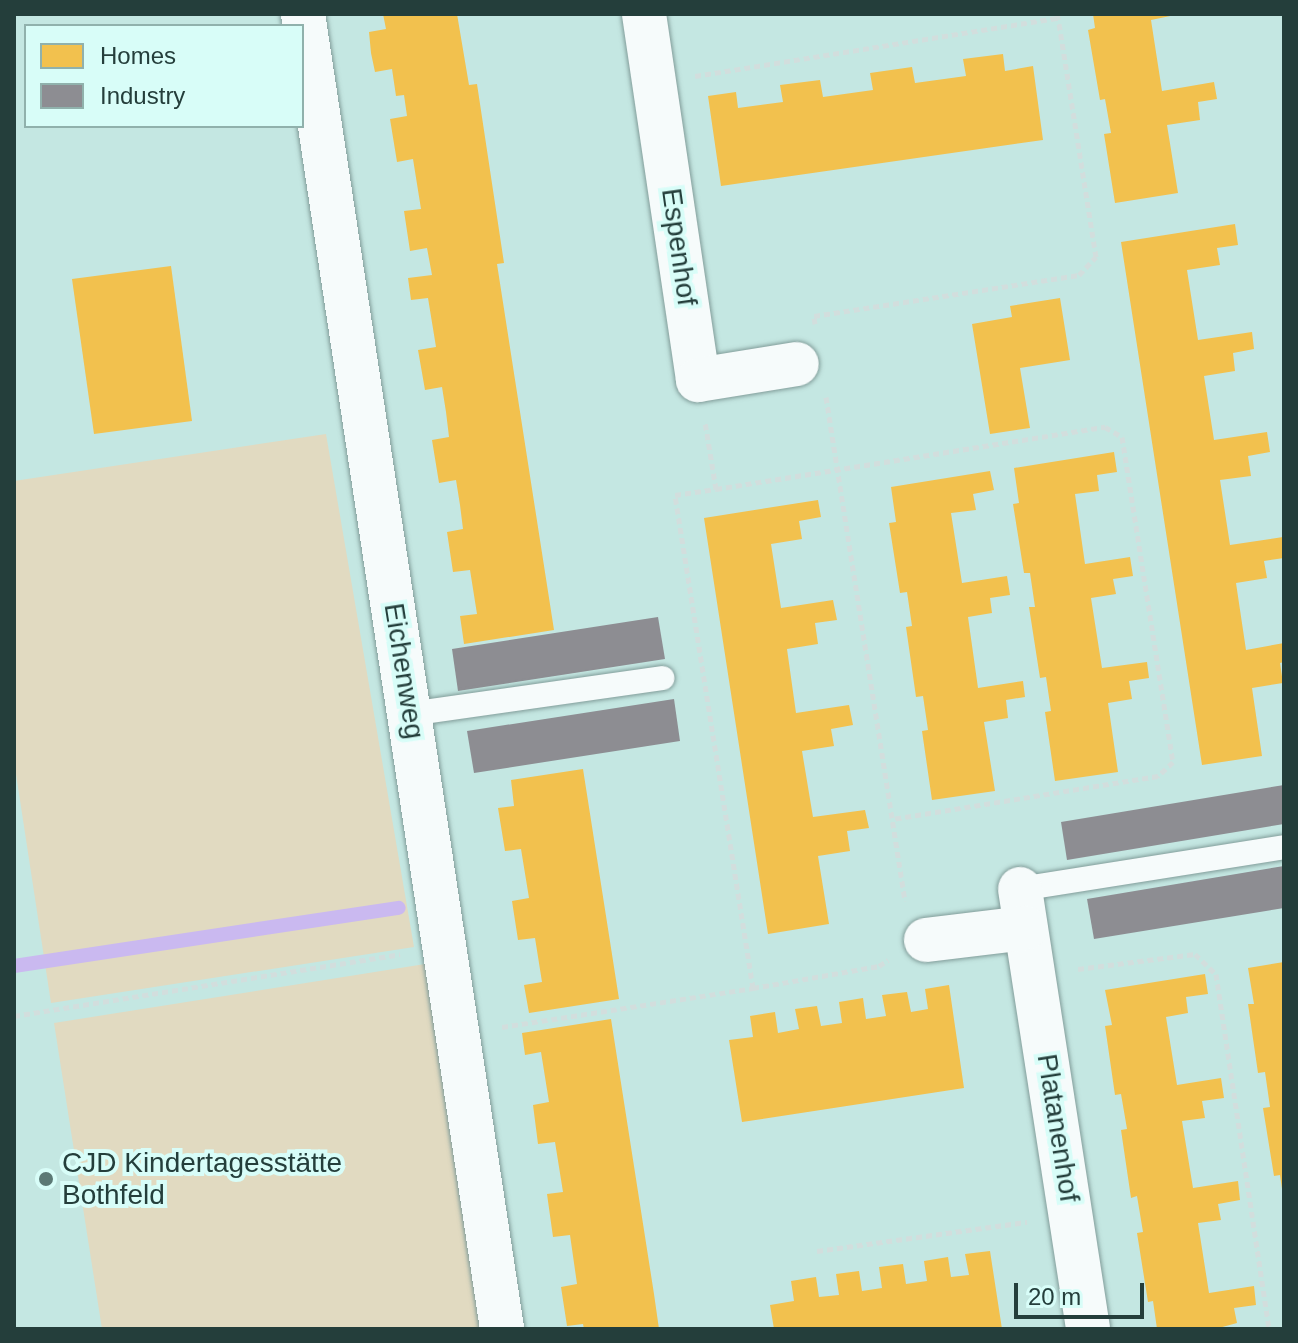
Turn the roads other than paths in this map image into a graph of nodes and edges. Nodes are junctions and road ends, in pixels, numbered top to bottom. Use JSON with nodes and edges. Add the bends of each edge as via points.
{"nodes":[{"id":1,"x":303,"y":14,"type":"edge"},
{"id":2,"x":644,"y":14,"type":"edge"},
{"id":3,"x":813,"y":361,"type":"road end"},
{"id":4,"x":662,"y":678,"type":"dead end"},
{"id":5,"x":410,"y":714,"type":"junction"},
{"id":6,"x":1284,"y":847,"type":"edge"},
{"id":7,"x":1022,"y":909,"type":"junction"},
{"id":8,"x":919,"y":942,"type":"road end"},
{"id":9,"x":502,"y":1329,"type":"edge"},
{"id":10,"x":1088,"y":1329,"type":"edge"}],
"edges":[{"from":1,"to":5,"type":"street","name":"Eichenweg"},
{"from":2,"to":3,"type":"street","name":"Espenhof","via":[[698,380]]},
{"from":4,"to":5,"type":"lane"},
{"from":5,"to":9,"type":"street","name":"Eichenweg"},
{"from":6,"to":7,"type":"lane"},
{"from":7,"to":8,"type":"street"},
{"from":7,"to":10,"type":"street","name":"Platanenhof"}]}
